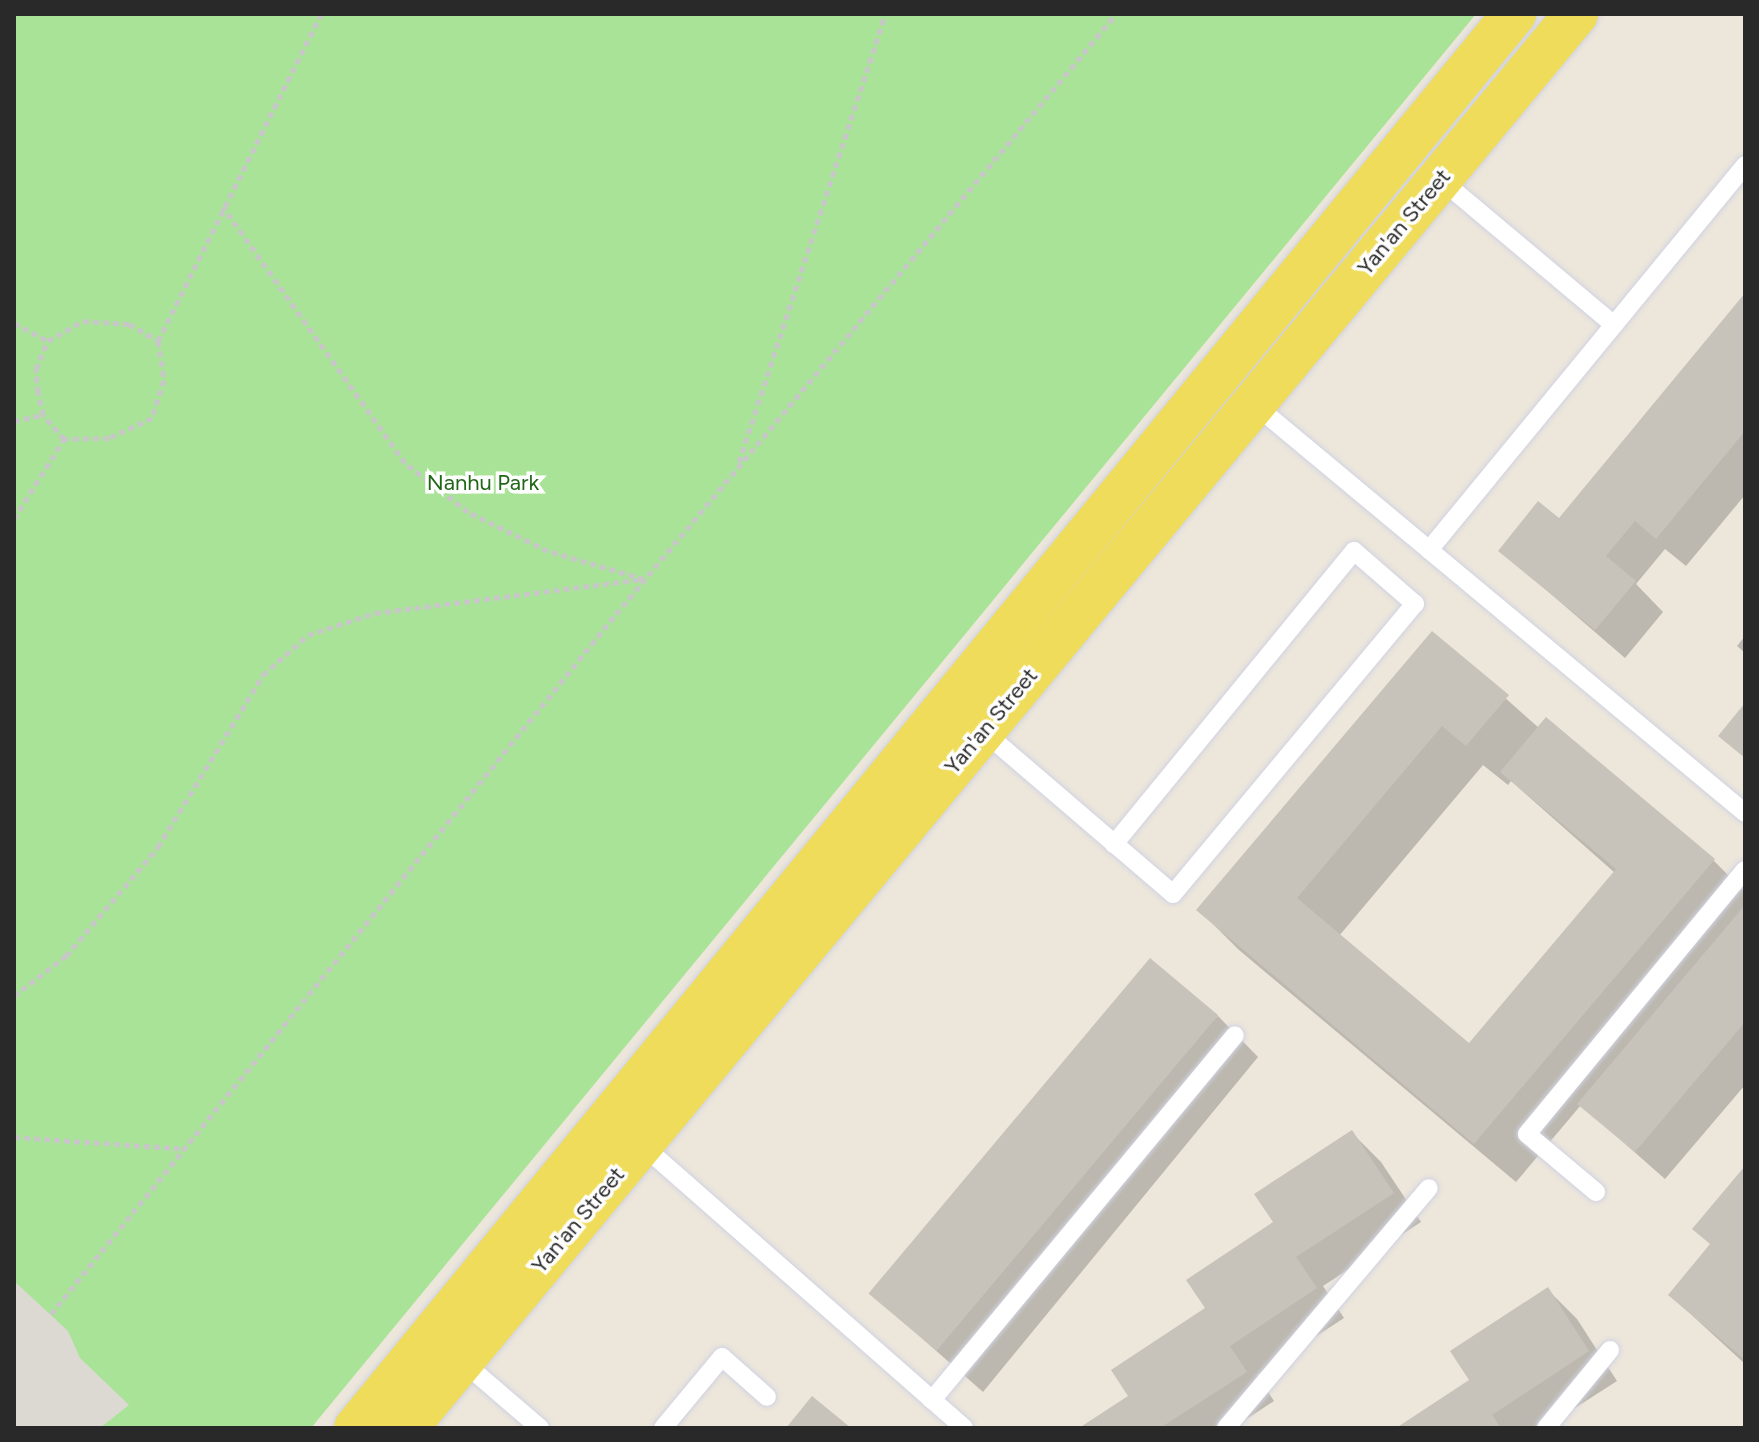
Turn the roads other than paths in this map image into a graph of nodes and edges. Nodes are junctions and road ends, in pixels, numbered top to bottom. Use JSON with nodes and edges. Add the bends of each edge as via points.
{"nodes":[{"id":1,"x":1514,"y":14,"type":"edge"},
{"id":2,"x":1576,"y":14,"type":"edge"},
{"id":3,"x":1745,"y":165,"type":"edge"},
{"id":4,"x":1440,"y":179,"type":"junction"},
{"id":5,"x":1614,"y":325,"type":"junction"},
{"id":6,"x":1254,"y":404,"type":"junction"},
{"id":7,"x":1429,"y":550,"type":"junction"},
{"id":8,"x":983,"y":731,"type":"junction"},
{"id":9,"x":1745,"y":813,"type":"edge"},
{"id":10,"x":1114,"y":844,"type":"junction"},
{"id":11,"x":1745,"y":870,"type":"edge"},
{"id":12,"x":1235,"y":1035,"type":"dead end"},
{"id":13,"x":641,"y":1144,"type":"junction"},
{"id":14,"x":1429,"y":1188,"type":"dead end"},
{"id":15,"x":1596,"y":1192,"type":"dead end"},
{"id":16,"x":1610,"y":1350,"type":"dead end"},
{"id":17,"x":462,"y":1361,"type":"junction"},
{"id":18,"x":767,"y":1397,"type":"dead end"},
{"id":19,"x":932,"y":1400,"type":"junction"},
{"id":20,"x":356,"y":1428,"type":"edge"},
{"id":21,"x":406,"y":1428,"type":"edge"},
{"id":22,"x":540,"y":1428,"type":"edge"},
{"id":23,"x":663,"y":1428,"type":"edge"},
{"id":24,"x":964,"y":1428,"type":"edge"},
{"id":25,"x":1226,"y":1428,"type":"edge"},
{"id":26,"x":1546,"y":1428,"type":"edge"}],
"edges":[{"from":1,"to":20,"type":"main road","name":"Yan'an Street"},
{"from":2,"to":4,"type":"main road","name":"Yan'an Street"},
{"from":3,"to":5,"type":"lane"},
{"from":4,"to":5,"type":"lane"},
{"from":4,"to":6,"type":"main road","name":"Yan'an Street"},
{"from":5,"to":7,"type":"lane"},
{"from":6,"to":7,"type":"lane"},
{"from":6,"to":8,"type":"main road","name":"Yan'an Street"},
{"from":7,"to":9,"type":"lane"},
{"from":8,"to":10,"type":"lane"},
{"from":8,"to":13,"type":"main road","name":"Yan'an Street"},
{"from":10,"to":10,"type":"lane","via":[[1173,894],[1415,604],[1354,551]]},
{"from":11,"to":15,"type":"lane","via":[[1527,1134]]},
{"from":12,"to":19,"type":"lane"},
{"from":13,"to":17,"type":"main road","name":"Yan'an Street"},
{"from":13,"to":19,"type":"lane"},
{"from":14,"to":25,"type":"lane"},
{"from":16,"to":26,"type":"lane"},
{"from":17,"to":21,"type":"main road","name":"Yan'an Street"},
{"from":17,"to":22,"type":"lane"},
{"from":18,"to":23,"type":"lane","via":[[722,1357]]},
{"from":19,"to":24,"type":"lane"}]}
